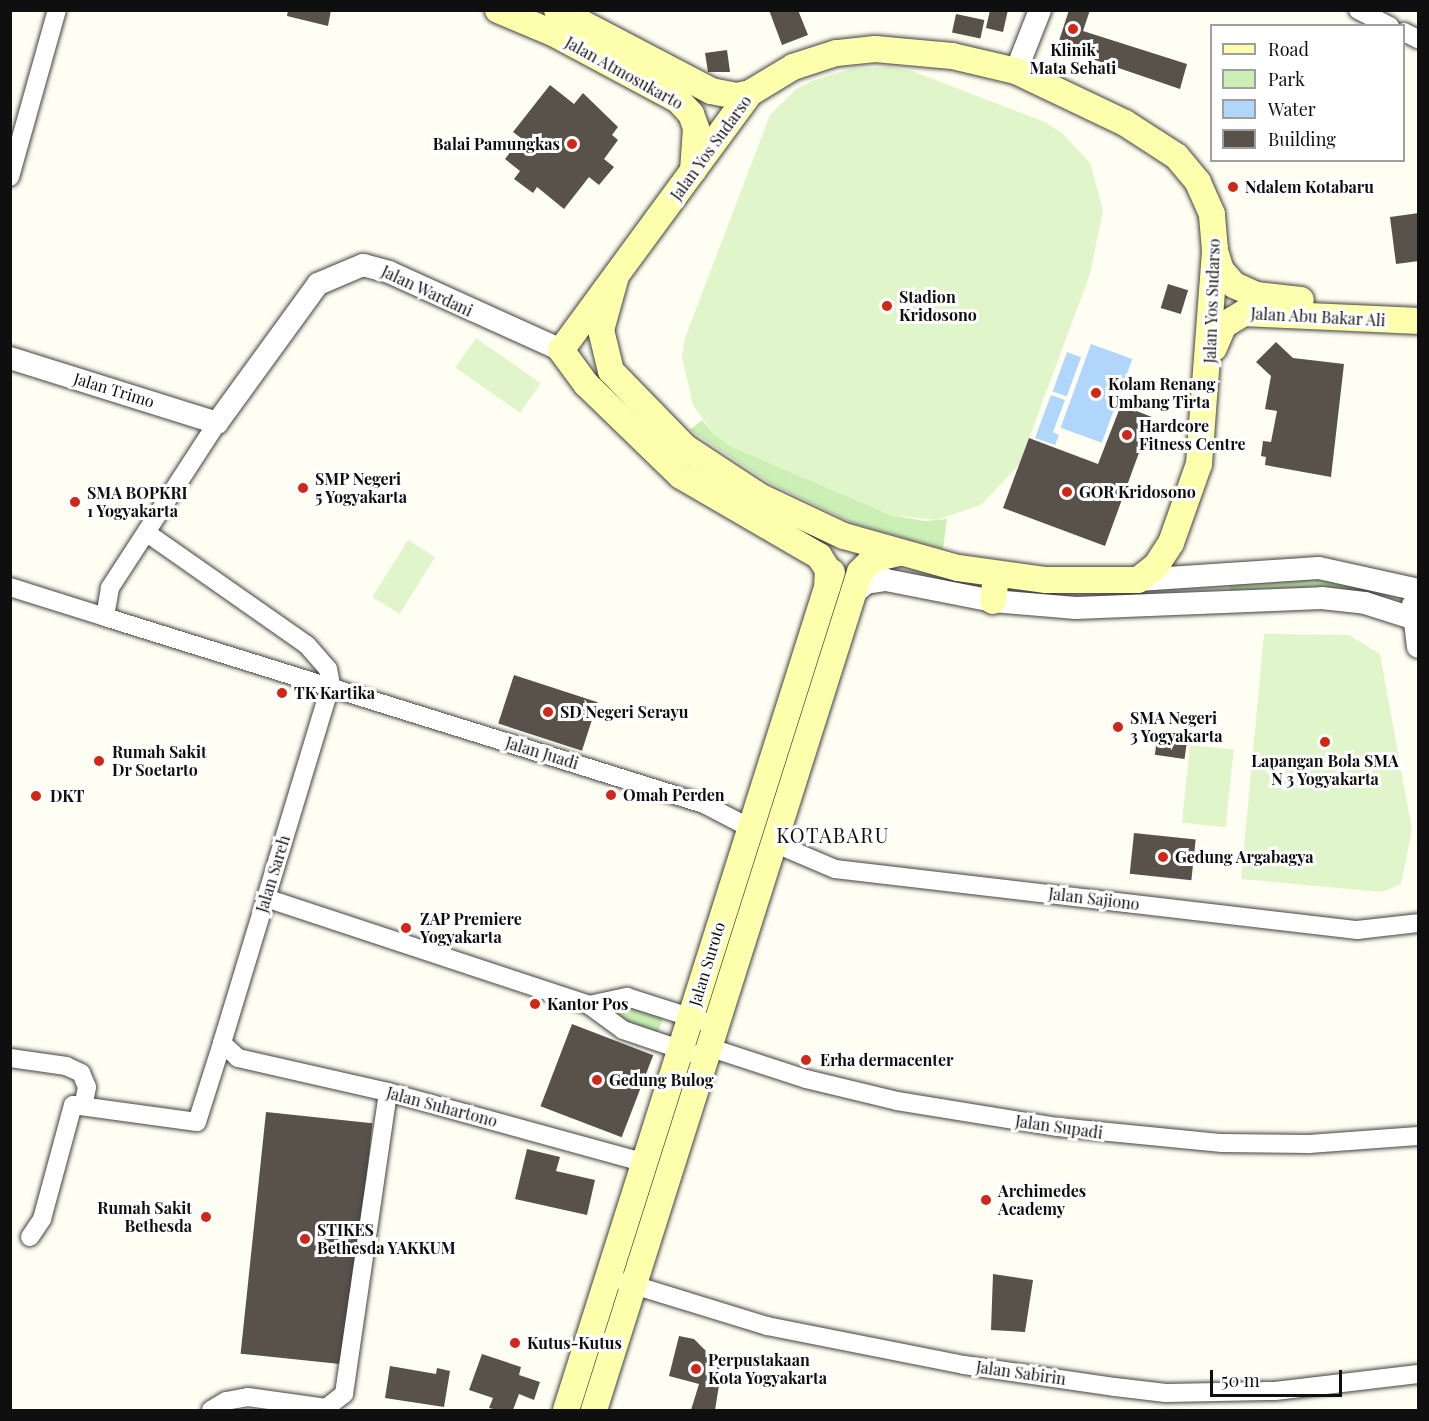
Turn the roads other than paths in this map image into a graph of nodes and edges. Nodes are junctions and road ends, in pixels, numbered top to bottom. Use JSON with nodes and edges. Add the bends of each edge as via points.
{"nodes":[{"id":1,"x":57,"y":10,"type":"edge"},
{"id":2,"x":498,"y":10,"type":"edge"},
{"id":3,"x":1040,"y":10,"type":"edge"},
{"id":4,"x":1358,"y":10,"type":"edge"},
{"id":5,"x":557,"y":19,"type":"edge"},
{"id":6,"x":1386,"y":24,"type":"edge"},
{"id":7,"x":1405,"y":32,"type":"edge"},
{"id":8,"x":1419,"y":39,"type":"edge"},
{"id":9,"x":1016,"y":71,"type":"junction"},
{"id":10,"x":750,"y":93,"type":"junction"},
{"id":11,"x":12,"y":169,"type":"edge"},
{"id":12,"x":692,"y":174,"type":"junction"},
{"id":13,"x":1215,"y":250,"type":"junction"},
{"id":14,"x":616,"y":276,"type":"junction"},
{"id":15,"x":1419,"y":303,"type":"edge"},
{"id":16,"x":1419,"y":321,"type":"edge"},
{"id":17,"x":561,"y":350,"type":"junction"},
{"id":18,"x":10,"y":358,"type":"edge"},
{"id":19,"x":1210,"y":361,"type":"junction"},
{"id":20,"x":217,"y":423,"type":"junction"},
{"id":21,"x":814,"y":523,"type":"junction"},
{"id":22,"x":147,"y":533,"type":"junction"},
{"id":23,"x":898,"y":552,"type":"junction"},
{"id":24,"x":996,"y":576,"type":"junction"},
{"id":25,"x":1138,"y":580,"type":"junction"},
{"id":26,"x":10,"y":587,"type":"edge"},
{"id":27,"x":827,"y":587,"type":"junction"},
{"id":28,"x":1418,"y":587,"type":"edge"},
{"id":29,"x":852,"y":595,"type":"junction"},
{"id":30,"x":993,"y":601,"type":"junction"},
{"id":31,"x":105,"y":617,"type":"junction"},
{"id":32,"x":1415,"y":618,"type":"edge"},
{"id":33,"x":1419,"y":647,"type":"edge"},
{"id":34,"x":332,"y":684,"type":"junction"},
{"id":35,"x":750,"y":828,"type":"junction"},
{"id":36,"x":774,"y":843,"type":"junction"},
{"id":37,"x":266,"y":898,"type":"junction"},
{"id":38,"x":1419,"y":923,"type":"edge"},
{"id":39,"x":589,"y":1005,"type":"junction"},
{"id":40,"x":690,"y":1017,"type":"junction"},
{"id":41,"x":222,"y":1043,"type":"junction"},
{"id":42,"x":709,"y":1043,"type":"junction"},
{"id":43,"x":680,"y":1049,"type":"junction"},
{"id":44,"x":10,"y":1058,"type":"edge"},
{"id":45,"x":388,"y":1092,"type":"junction"},
{"id":46,"x":84,"y":1103,"type":"junction"},
{"id":47,"x":1419,"y":1136,"type":"edge"},
{"id":48,"x":643,"y":1162,"type":"junction"},
{"id":49,"x":30,"y":1237,"type":"dead end"},
{"id":50,"x":608,"y":1277,"type":"junction"},
{"id":51,"x":632,"y":1284,"type":"junction"},
{"id":52,"x":1419,"y":1374,"type":"edge"},
{"id":53,"x":211,"y":1410,"type":"edge"},
{"id":54,"x":566,"y":1410,"type":"edge"},
{"id":55,"x":594,"y":1410,"type":"edge"}],
"edges":[{"from":1,"to":11,"type":"street"},
{"from":2,"to":5,"type":"main road","name":"Jalan Atmosukarto"},
{"from":3,"to":9,"type":"street"},
{"from":4,"to":6,"type":"street"},
{"from":5,"to":10,"type":"main road","name":"Jalan Atmosukarto","via":[[711,91],[737,96]]},
{"from":5,"to":12,"type":"main road","name":"Jalan Atmosukarto","via":[[686,106],[696,128]]},
{"from":7,"to":8,"type":"street"},
{"from":9,"to":10,"type":"main road","name":"Jalan Yos Sudarso","via":[[925,51],[854,50],[794,67]]},
{"from":9,"to":13,"type":"main road","name":"Jalan Yos Sudarso","via":[[1125,123],[1176,156],[1205,196]]},
{"from":10,"to":12,"type":"main road","name":"Jalan Yos Sudarso"},
{"from":12,"to":14,"type":"main road","name":"Jalan Yos Sudarso"},
{"from":13,"to":15,"type":"main road","name":"Jalan Abu Bakar Ali","via":[[1226,278],[1256,295],[1356,304]]},
{"from":13,"to":19,"type":"main road","name":"Jalan Yos Sudarso"},
{"from":14,"to":17,"type":"main road","name":"Jalan Yos Sudarso"},
{"from":14,"to":21,"type":"main road","via":[[603,317],[602,340],[619,382],[710,465]]},
{"from":16,"to":19,"type":"main road","name":"Jalan Abu Bakar Ali","via":[[1236,314],[1224,325]]},
{"from":17,"to":20,"type":"street","name":"Jalan Wardani","via":[[389,272],[355,266],[318,284]]},
{"from":17,"to":27,"type":"main road","via":[[586,384],[681,476],[819,556],[828,570]]},
{"from":18,"to":20,"type":"street","name":"Jalan Trimo"},
{"from":19,"to":25,"type":"main road","name":"Jalan Yos Sudarso","via":[[1190,499],[1165,555]]},
{"from":20,"to":22,"type":"street"},
{"from":21,"to":23,"type":"main road"},
{"from":21,"to":27,"type":"main road","name":"Jalan Suroto","via":[[836,552]]},
{"from":22,"to":31,"type":"street","via":[[110,588]]},
{"from":22,"to":34,"type":"street","via":[[307,645],[320,657]]},
{"from":23,"to":24,"type":"main road"},
{"from":23,"to":29,"type":"main road","name":"Jalan Suroto","via":[[868,562]]},
{"from":24,"to":25,"type":"main road"},
{"from":24,"to":30,"type":"main road"},
{"from":25,"to":28,"type":"street","via":[[1300,568],[1339,570]]},
{"from":26,"to":31,"type":"street","name":"Jalan Juadi"},
{"from":27,"to":35,"type":"main road","name":"Jalan Suroto"},
{"from":28,"to":32,"type":"street"},
{"from":29,"to":30,"type":"street","via":[[866,583],[886,580]]},
{"from":29,"to":36,"type":"main road","name":"Jalan Suroto"},
{"from":30,"to":32,"type":"street","via":[[1098,608],[1322,598]]},
{"from":31,"to":34,"type":"street","name":"Jalan Juadi"},
{"from":32,"to":33,"type":"street"},
{"from":34,"to":35,"type":"street","name":"Jalan Juadi","via":[[704,804]]},
{"from":34,"to":37,"type":"street","name":"Jalan Sareh"},
{"from":35,"to":36,"type":"street"},
{"from":35,"to":40,"type":"main road","name":"Jalan Suroto"},
{"from":36,"to":38,"type":"street","name":"Jalan Sajiono","via":[[820,865],[847,870],[1357,930]]},
{"from":36,"to":42,"type":"main road","name":"Jalan Suroto"},
{"from":37,"to":39,"type":"street"},
{"from":37,"to":41,"type":"street","name":"Jalan Sareh"},
{"from":39,"to":40,"type":"street","via":[[627,997]]},
{"from":39,"to":43,"type":"street","via":[[623,1030]]},
{"from":40,"to":42,"type":"street"},
{"from":40,"to":43,"type":"main road","name":"Jalan Suroto"},
{"from":41,"to":45,"type":"street","name":"Jalan Suhartono","via":[[238,1058]]},
{"from":41,"to":46,"type":"street","name":"Jalan Sareh","via":[[197,1122]]},
{"from":42,"to":43,"type":"street"},
{"from":42,"to":47,"type":"street","name":"Jalan Supadi","via":[[806,1079],[897,1101],[1068,1128],[1222,1143],[1328,1143]]},
{"from":42,"to":51,"type":"main road","name":"Jalan Suroto"},
{"from":43,"to":48,"type":"main road","name":"Jalan Suroto"},
{"from":44,"to":46,"type":"street","via":[[81,1072],[87,1087]]},
{"from":45,"to":48,"type":"street","name":"Jalan Suhartono"},
{"from":45,"to":53,"type":"street","via":[[344,1394],[326,1408],[248,1397],[226,1401]]},
{"from":46,"to":49,"type":"street","via":[[74,1105],[67,1119],[42,1219]]},
{"from":48,"to":50,"type":"main road","name":"Jalan Suroto"},
{"from":50,"to":51,"type":"street","name":"Jalan Sabirin"},
{"from":50,"to":54,"type":"main road","name":"Jalan Suroto"},
{"from":51,"to":52,"type":"street","name":"Jalan Sabirin","via":[[767,1326],[964,1365],[1135,1389],[1275,1391]]},
{"from":51,"to":55,"type":"main road","name":"Jalan Suroto"}]}
